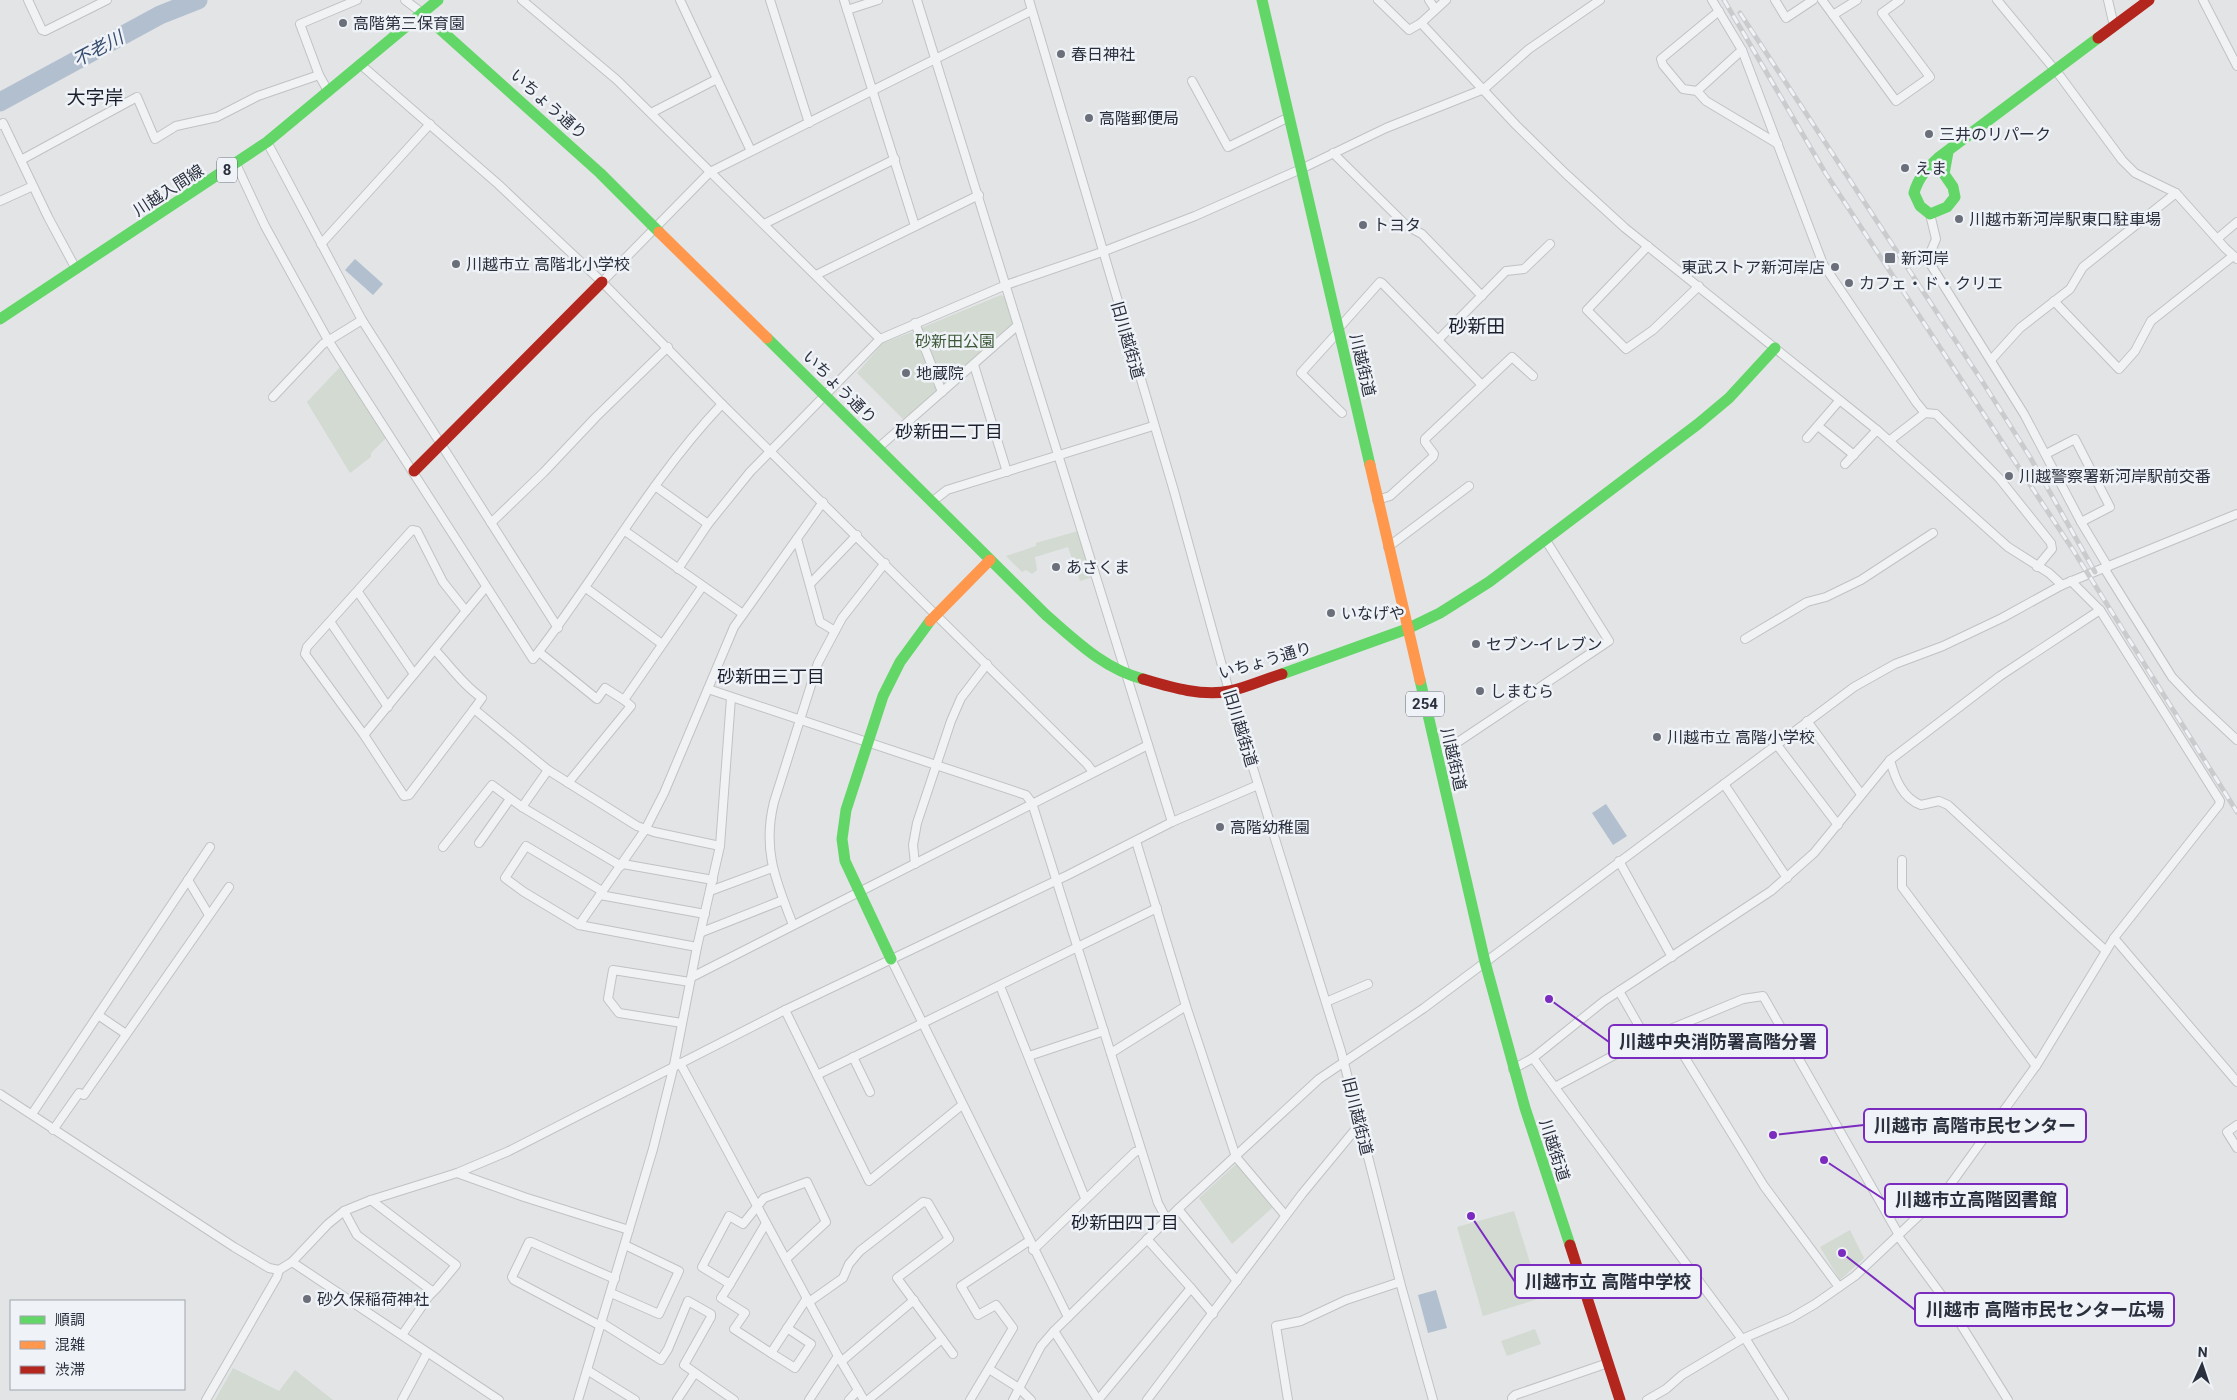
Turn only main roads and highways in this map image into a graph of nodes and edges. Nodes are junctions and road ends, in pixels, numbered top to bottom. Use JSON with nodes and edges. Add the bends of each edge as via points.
{"nodes":[{"id":1,"x":438,"y":0,"type":"edge"},
{"id":2,"x":1262,"y":0,"type":"edge"},
{"id":3,"x":2149,"y":0,"type":"edge"},
{"id":4,"x":422,"y":13,"type":"junction"},
{"id":5,"x":1948,"y":152,"type":"junction"},
{"id":6,"x":602,"y":282,"type":"road end"},
{"id":7,"x":0,"y":319,"type":"edge"},
{"id":8,"x":1776,"y":348,"type":"road end"},
{"id":9,"x":414,"y":471,"type":"road end"},
{"id":10,"x":990,"y":560,"type":"junction"},
{"id":11,"x":1407,"y":629,"type":"junction"},
{"id":12,"x":891,"y":959,"type":"road end"},
{"id":13,"x":1620,"y":1400,"type":"edge"}],
"edges":[{"from":1,"to":4,"type":"main road","name":"川越入間線","number":"8"},
{"from":2,"to":11,"type":"main road","name":"川越街道","number":"254"},
{"from":3,"to":5,"type":"main road"},
{"from":4,"to":7,"type":"main road","name":"川越入間線","number":"8","via":[[267,142]]},
{"from":4,"to":10,"type":"main road","name":"いちょう通り","via":[[567,142],[656,227]]},
{"from":5,"to":5,"type":"main road","via":[[1944,174],[1956,194],[1949,206],[1930,214],[1920,206],[1914,193],[1916,186],[1930,166]]},
{"from":6,"to":9,"type":"main road"},
{"from":8,"to":11,"type":"main road","name":"いちょう通り","via":[[1729,398],[1698,424],[1489,582],[1440,613]]},
{"from":10,"to":11,"type":"main road","name":"いちょう通り","via":[[1094,656],[1126,675],[1178,689],[1229,691]]},
{"from":10,"to":12,"type":"main road","via":[[936,615],[900,662],[883,696],[843,824],[845,861]]},
{"from":11,"to":13,"type":"main road","name":"川越街道","number":"254","via":[[1513,1069]]}]}
